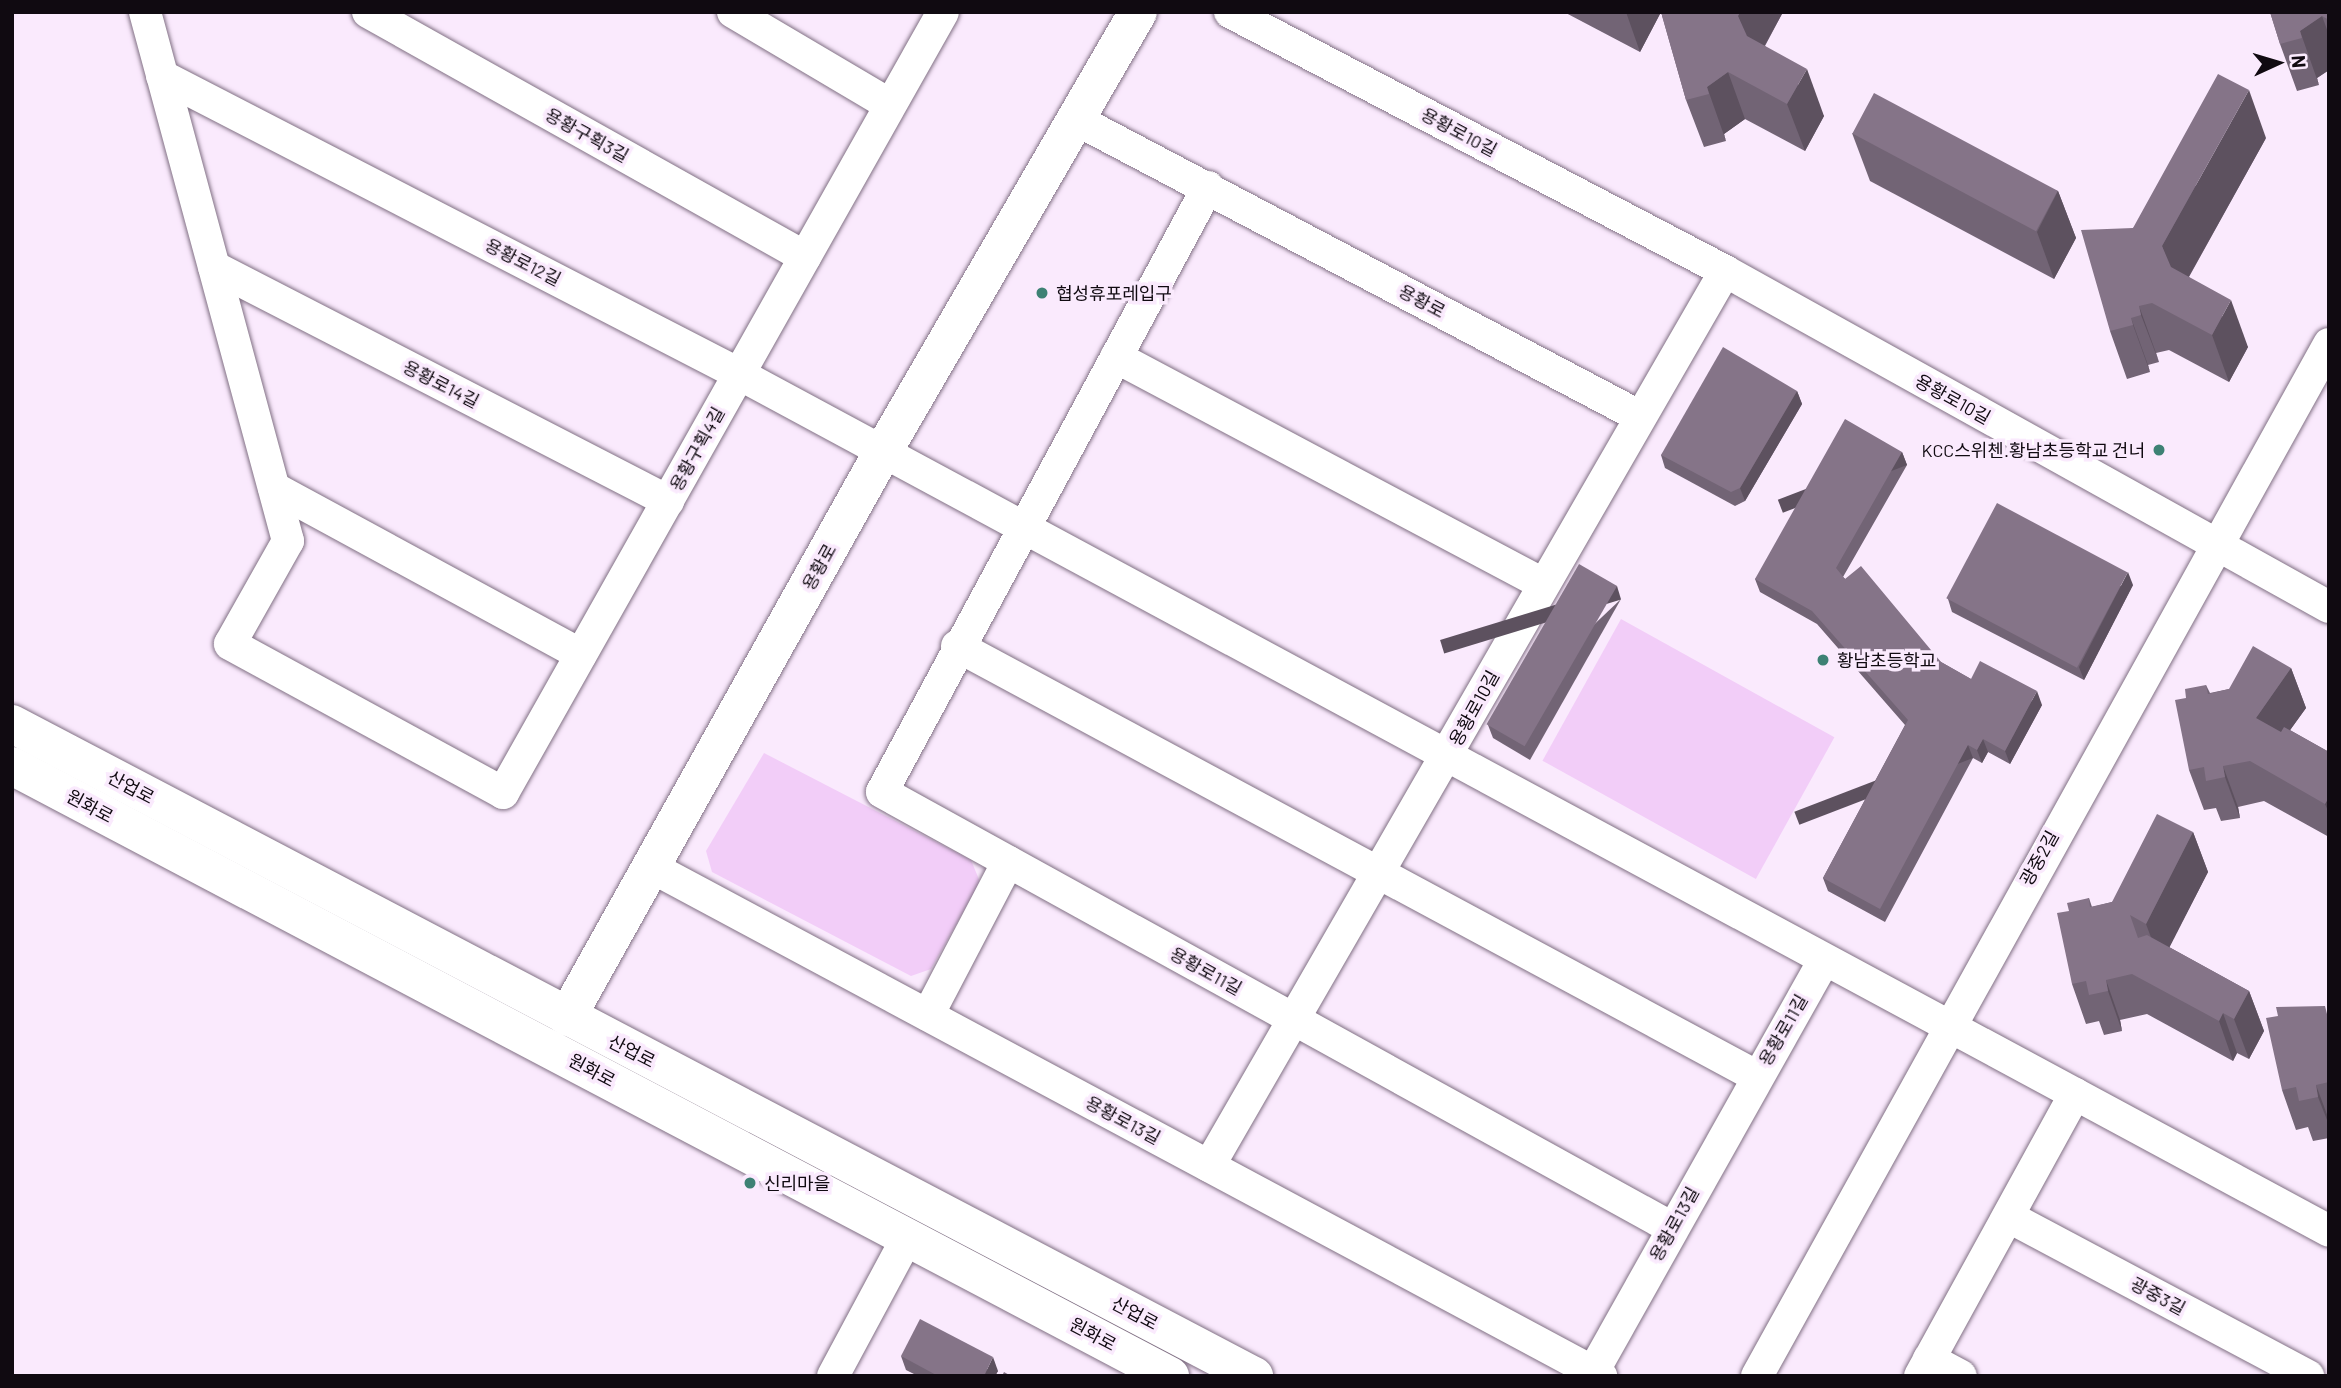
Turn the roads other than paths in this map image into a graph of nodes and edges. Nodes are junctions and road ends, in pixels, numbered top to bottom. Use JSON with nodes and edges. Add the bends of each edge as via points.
{"nodes":[{"id":1,"x":145,"y":12,"type":"edge"},
{"id":2,"x":368,"y":12,"type":"edge"},
{"id":3,"x":733,"y":12,"type":"edge"},
{"id":4,"x":943,"y":12,"type":"edge"},
{"id":5,"x":1138,"y":12,"type":"edge"},
{"id":6,"x":1230,"y":12,"type":"edge"},
{"id":7,"x":162,"y":76,"type":"junction"},
{"id":8,"x":890,"y":105,"type":"junction"},
{"id":9,"x":1077,"y":120,"type":"junction"},
{"id":10,"x":1208,"y":187,"type":"junction"},
{"id":11,"x":805,"y":257,"type":"junction"},
{"id":12,"x":214,"y":267,"type":"junction"},
{"id":13,"x":1725,"y":271,"type":"junction"},
{"id":14,"x":2329,"y":344,"type":"edge"},
{"id":15,"x":1116,"y":357,"type":"junction"},
{"id":16,"x":739,"y":374,"type":"junction"},
{"id":17,"x":1637,"y":415,"type":"junction"},
{"id":18,"x":881,"y":455,"type":"junction"},
{"id":19,"x":274,"y":488,"type":"junction"},
{"id":20,"x":668,"y":501,"type":"junction"},
{"id":21,"x":1021,"y":530,"type":"junction"},
{"id":22,"x":2214,"y":546,"type":"junction"},
{"id":23,"x":1543,"y":584,"type":"junction"},
{"id":24,"x":2329,"y":607,"type":"edge"},
{"id":25,"x":957,"y":646,"type":"junction"},
{"id":26,"x":581,"y":654,"type":"junction"},
{"id":27,"x":12,"y":724,"type":"edge"},
{"id":28,"x":1446,"y":759,"type":"junction"},
{"id":29,"x":12,"y":766,"type":"edge"},
{"id":30,"x":1008,"y":862,"type":"junction"},
{"id":31,"x":653,"y":868,"type":"junction"},
{"id":32,"x":1377,"y":872,"type":"junction"},
{"id":33,"x":1823,"y":962,"type":"junction"},
{"id":34,"x":928,"y":1015,"type":"junction"},
{"id":35,"x":567,"y":1017,"type":"junction"},
{"id":36,"x":1294,"y":1019,"type":"junction"},
{"id":37,"x":1947,"y":1023,"type":"junction"},
{"id":38,"x":1756,"y":1076,"type":"junction"},
{"id":39,"x":2075,"y":1094,"type":"junction"},
{"id":40,"x":1209,"y":1166,"type":"junction"},
{"id":41,"x":2009,"y":1217,"type":"junction"},
{"id":42,"x":1672,"y":1228,"type":"junction"},
{"id":43,"x":2329,"y":1231,"type":"edge"},
{"id":44,"x":908,"y":1236,"type":"junction"},
{"id":45,"x":1925,"y":1367,"type":"edge"},
{"id":46,"x":1597,"y":1374,"type":"edge"},
{"id":47,"x":834,"y":1376,"type":"edge"},
{"id":48,"x":1170,"y":1376,"type":"edge"},
{"id":49,"x":1254,"y":1376,"type":"edge"},
{"id":50,"x":1757,"y":1376,"type":"edge"},
{"id":51,"x":1961,"y":1376,"type":"edge"},
{"id":52,"x":2308,"y":1376,"type":"edge"}],
"edges":[{"from":1,"to":7,"type":"street"},
{"from":2,"to":11,"type":"street","name":"용황구획3길"},
{"from":3,"to":8,"type":"street"},
{"from":4,"to":8,"type":"street","name":"용황구획4길"},
{"from":5,"to":9,"type":"street","name":"용황로"},
{"from":6,"to":13,"type":"street","name":"용황로10길"},
{"from":7,"to":12,"type":"street"},
{"from":7,"to":16,"type":"street","name":"용황로12길"},
{"from":8,"to":11,"type":"street","name":"용황구획4길"},
{"from":9,"to":10,"type":"street","name":"용황로"},
{"from":9,"to":18,"type":"street","name":"용황로"},
{"from":10,"to":15,"type":"street"},
{"from":10,"to":17,"type":"street","name":"용황로"},
{"from":11,"to":16,"type":"street","name":"용황구획4길"},
{"from":12,"to":19,"type":"street"},
{"from":12,"to":20,"type":"street","name":"용황로14길"},
{"from":13,"to":17,"type":"street","name":"용황로10길"},
{"from":13,"to":22,"type":"street","name":"용황로10길"},
{"from":14,"to":22,"type":"street","name":"광중2길"},
{"from":15,"to":21,"type":"street"},
{"from":15,"to":23,"type":"street"},
{"from":16,"to":18,"type":"street","name":"용황로12길"},
{"from":16,"to":20,"type":"street","name":"용황구획4길"},
{"from":17,"to":23,"type":"street","name":"용황로10길"},
{"from":18,"to":21,"type":"street"},
{"from":18,"to":31,"type":"street","name":"용황로"},
{"from":19,"to":26,"type":"street"},
{"from":19,"to":26,"type":"street","name":"용황구획4길","via":[[288,541],[230,644],[503,793]]},
{"from":20,"to":26,"type":"street","name":"용황구획4길"},
{"from":21,"to":25,"type":"street","name":"용황로11길"},
{"from":21,"to":28,"type":"street"},
{"from":22,"to":24,"type":"street","name":"용황로10길"},
{"from":22,"to":37,"type":"street","name":"광중2길"},
{"from":23,"to":28,"type":"street","name":"용황로10길"},
{"from":25,"to":30,"type":"street","name":"용황로11길","via":[[882,792]]},
{"from":25,"to":32,"type":"street","name":"용황로11길"},
{"from":27,"to":35,"type":"street","name":"산업로"},
{"from":28,"to":32,"type":"street","name":"용황로10길"},
{"from":28,"to":33,"type":"street"},
{"from":29,"to":44,"type":"street","name":"원화로"},
{"from":30,"to":34,"type":"street"},
{"from":30,"to":36,"type":"street","name":"용황로11길"},
{"from":31,"to":34,"type":"street","name":"용황로13길"},
{"from":31,"to":35,"type":"street","name":"용황로"},
{"from":32,"to":36,"type":"street","name":"용황로10길"},
{"from":32,"to":38,"type":"street","name":"용황로11길"},
{"from":33,"to":37,"type":"street"},
{"from":33,"to":38,"type":"street","name":"용황로11길"},
{"from":34,"to":40,"type":"street","name":"용황로13길"},
{"from":35,"to":49,"type":"street","name":"산업로"},
{"from":36,"to":40,"type":"street","name":"용황로10길"},
{"from":36,"to":42,"type":"street","name":"용황로11길"},
{"from":37,"to":39,"type":"street"},
{"from":37,"to":50,"type":"street","name":"광중2길"},
{"from":38,"to":42,"type":"street","name":"용황로13길"},
{"from":39,"to":41,"type":"street"},
{"from":39,"to":43,"type":"street"},
{"from":40,"to":46,"type":"street","name":"용황로13길"},
{"from":41,"to":45,"type":"street"},
{"from":41,"to":52,"type":"street","name":"광중3길"},
{"from":42,"to":46,"type":"street","name":"용황로13길"},
{"from":44,"to":47,"type":"street"},
{"from":44,"to":48,"type":"street","name":"원화로"},
{"from":45,"to":51,"type":"street"}]}
